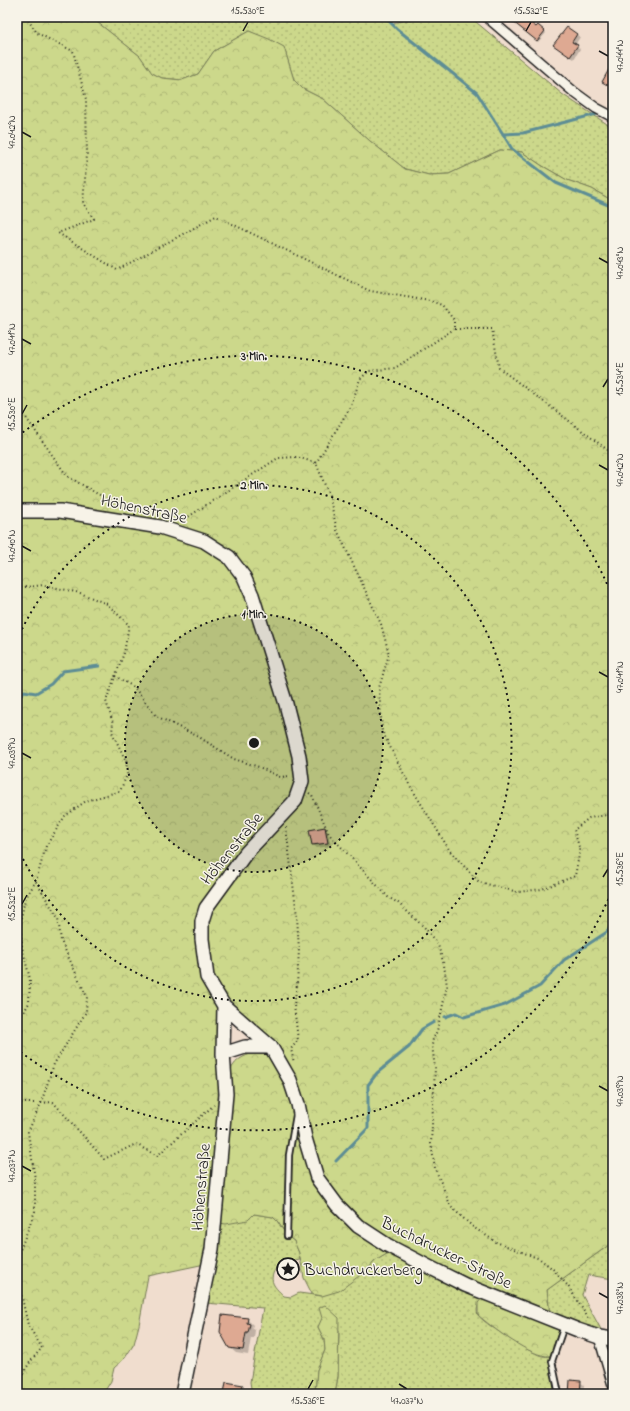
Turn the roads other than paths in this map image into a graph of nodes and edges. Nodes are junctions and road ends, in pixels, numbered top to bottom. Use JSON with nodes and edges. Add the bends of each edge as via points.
{"nodes":[{"id":1,"x":487,"y":17,"type":"edge"},
{"id":2,"x":613,"y":117,"type":"edge"},
{"id":3,"x":17,"y":511,"type":"edge"},
{"id":4,"x":224,"y":1006,"type":"junction"},
{"id":5,"x":271,"y":1047,"type":"junction"},
{"id":6,"x":223,"y":1054,"type":"junction"},
{"id":7,"x":298,"y":1104,"type":"junction"},
{"id":8,"x":287,"y":1236,"type":"dead end"},
{"id":9,"x":565,"y":1325,"type":"junction"},
{"id":10,"x":599,"y":1337,"type":"junction"},
{"id":11,"x":613,"y":1339,"type":"edge"},
{"id":12,"x":613,"y":1385,"type":"edge"},
{"id":13,"x":182,"y":1394,"type":"edge"},
{"id":14,"x":559,"y":1394,"type":"edge"}],
"edges":[{"from":1,"to":2,"type":"street","via":[[574,92]]},
{"from":3,"to":4,"type":"street","name":"Höhenstraße","via":[[60,510],[160,527],[204,541],[228,557],[244,577],[252,594],[286,704],[299,756],[301,781],[295,801],[246,853],[206,908],[202,921],[202,939],[207,977]]},
{"from":4,"to":5,"type":"street","name":"Buchdrucker-Straße"},
{"from":4,"to":6,"type":"street","name":"Höhenstraße"},
{"from":5,"to":6,"type":"street","via":[[245,1047]]},
{"from":5,"to":7,"type":"street","name":"Buchdrucker-Straße","via":[[290,1080]]},
{"from":6,"to":13,"type":"street","name":"Höhenstraße","via":[[226,1094],[212,1249]]},
{"from":7,"to":8,"type":"lane","via":[[289,1155]]},
{"from":7,"to":9,"type":"street","name":"Buchdrucker-Straße","via":[[317,1178],[341,1210],[358,1226],[387,1245],[465,1285]]},
{"from":9,"to":10,"type":"street","name":"Buchdrucker-Straße"},
{"from":9,"to":14,"type":"lane","via":[[552,1361]]},
{"from":10,"to":11,"type":"street","name":"Buchdrucker-Straße"},
{"from":10,"to":12,"type":"street"}]}
